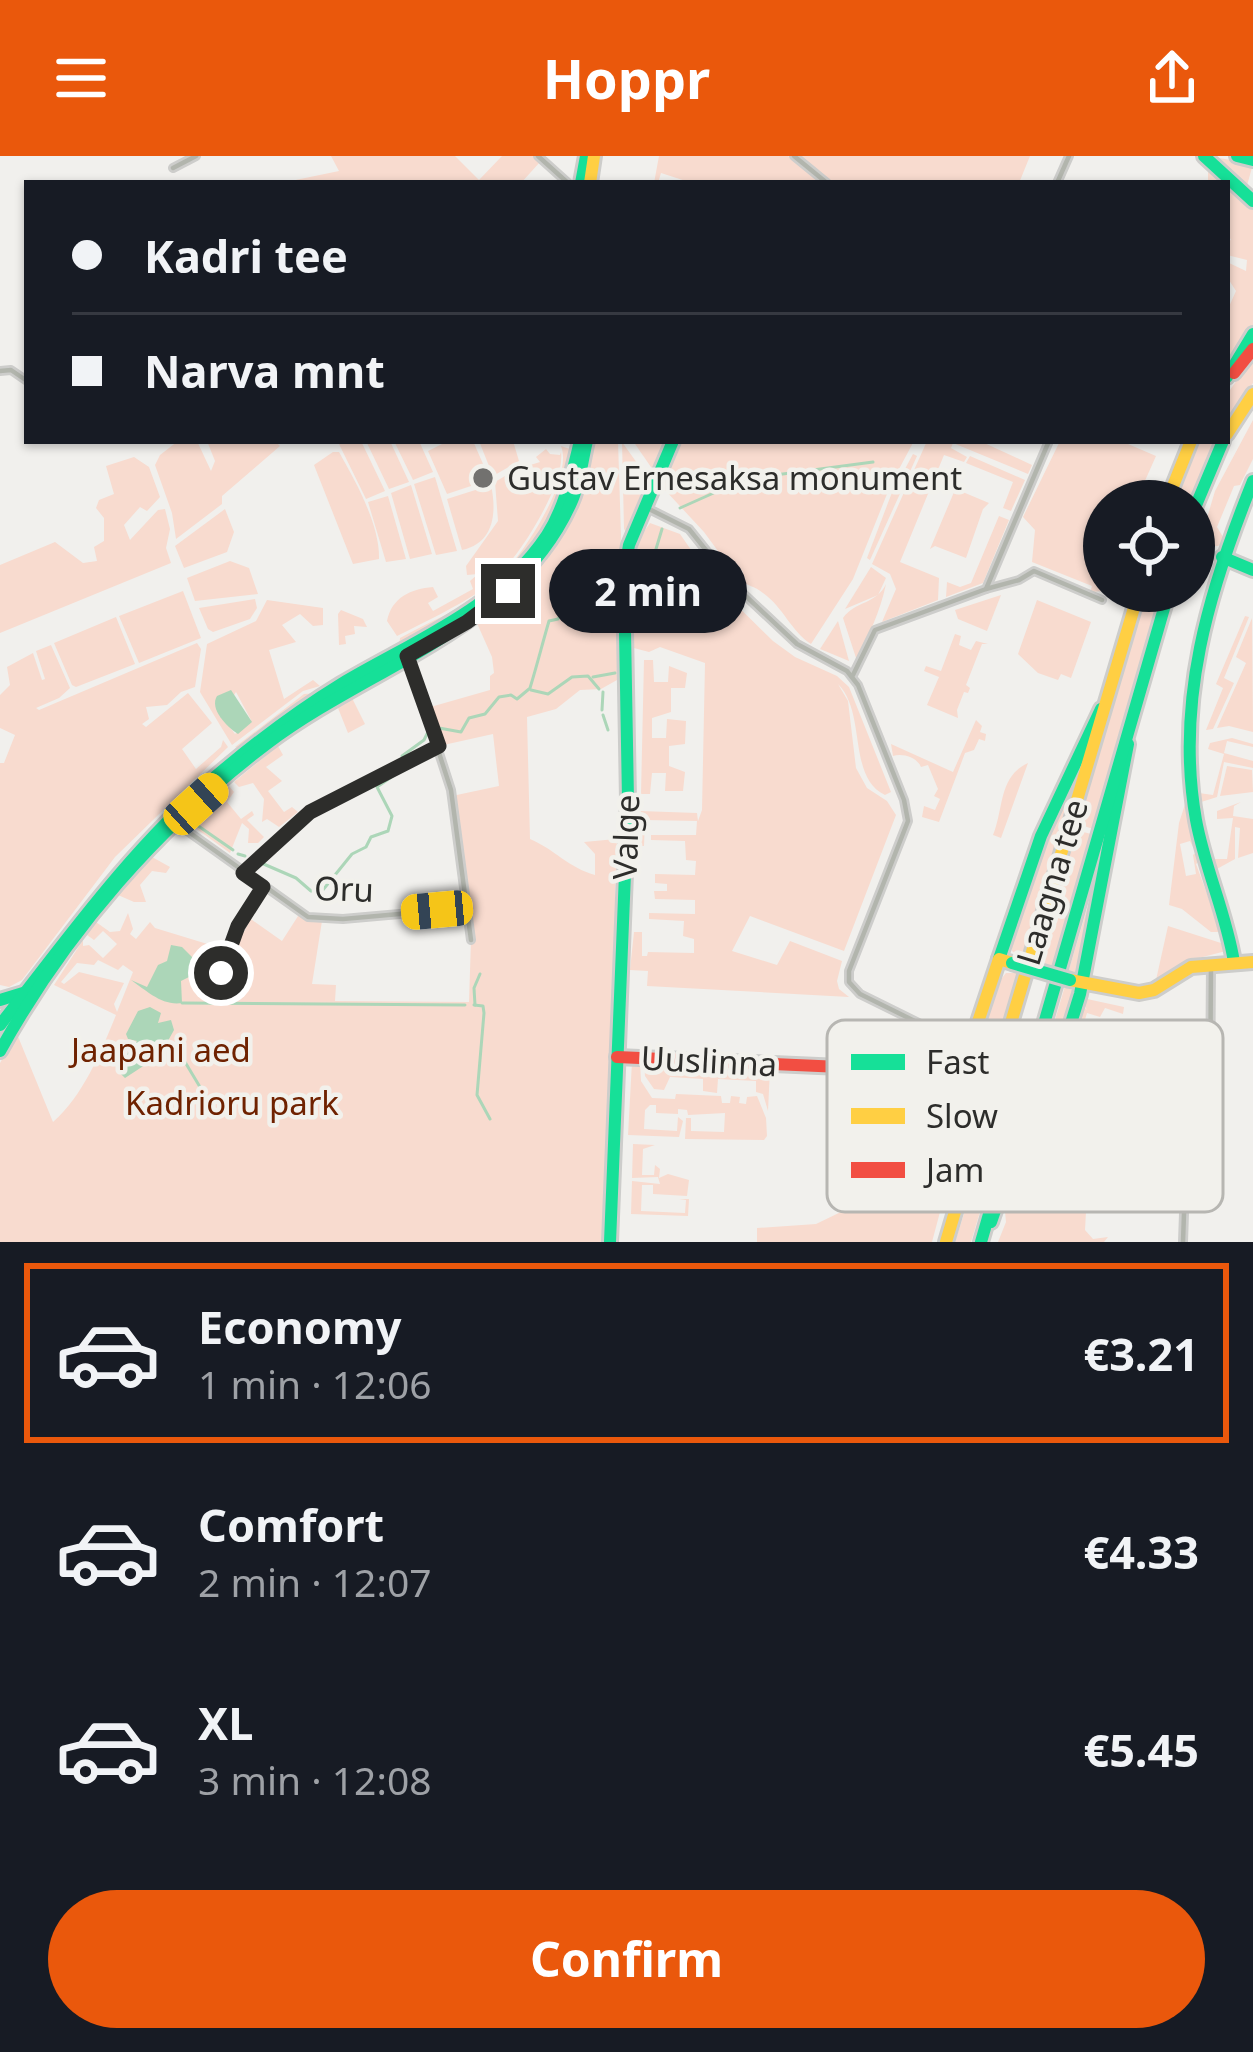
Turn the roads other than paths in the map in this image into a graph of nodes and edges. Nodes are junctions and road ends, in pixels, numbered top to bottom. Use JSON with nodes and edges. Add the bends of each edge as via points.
{"nodes":[{"id":1,"x":196,"y":156,"type":"edge"},
{"id":2,"x":538,"y":156,"type":"edge"},
{"id":3,"x":794,"y":156,"type":"edge"},
{"id":4,"x":1204,"y":156,"type":"edge"},
{"id":5,"x":1237,"y":156,"type":"edge"},
{"id":6,"x":1253,"y":160,"type":"edge"},
{"id":7,"x":173,"y":168,"type":"dead end"},
{"id":8,"x":565,"y":180,"type":"edge"},
{"id":9,"x":823,"y":180,"type":"edge"},
{"id":10,"x":1253,"y":180,"type":"edge"},
{"id":11,"x":1253,"y":201,"type":"edge"},
{"id":12,"x":1253,"y":334,"type":"edge"},
{"id":13,"x":1253,"y":349,"type":"edge"},
{"id":14,"x":1230,"y":374,"type":"edge"},
{"id":15,"x":1230,"y":376,"type":"edge"},
{"id":16,"x":1253,"y":394,"type":"edge"},
{"id":17,"x":1253,"y":405,"type":"edge"},
{"id":18,"x":1235,"y":420,"type":"junction"},
{"id":19,"x":1230,"y":429,"type":"edge"},
{"id":20,"x":583,"y":444,"type":"edge"},
{"id":21,"x":672,"y":444,"type":"edge"},
{"id":22,"x":1048,"y":444,"type":"edge"},
{"id":23,"x":1190,"y":444,"type":"edge"},
{"id":24,"x":1222,"y":444,"type":"edge"},
{"id":25,"x":1175,"y":480,"type":"edge"},
{"id":26,"x":1207,"y":480,"type":"edge"},
{"id":27,"x":1253,"y":481,"type":"edge"},
{"id":28,"x":645,"y":507,"type":"junction"},
{"id":29,"x":1222,"y":557,"type":"junction"},
{"id":30,"x":1253,"y":570,"type":"edge"},
{"id":31,"x":986,"y":590,"type":"junction"},
{"id":32,"x":1083,"y":592,"type":"edge"},
{"id":33,"x":1132,"y":612,"type":"edge"},
{"id":34,"x":1163,"y":612,"type":"edge"},
{"id":35,"x":406,"y":652,"type":"junction"},
{"id":36,"x":853,"y":675,"type":"junction"},
{"id":37,"x":1108,"y":697,"type":"junction"},
{"id":38,"x":1134,"y":713,"type":"junction"},
{"id":39,"x":439,"y":746,"type":"junction"},
{"id":40,"x":173,"y":819,"type":"junction"},
{"id":41,"x":243,"y":873,"type":"junction"},
{"id":42,"x":263,"y":887,"type":"junction"},
{"id":43,"x":467,"y":908,"type":"junction"},
{"id":44,"x":471,"y":940,"type":"dead end"},
{"id":45,"x":1005,"y":962,"type":"junction"},
{"id":46,"x":1234,"y":962,"type":"junction"},
{"id":47,"x":1253,"y":962,"type":"edge"},
{"id":48,"x":1211,"y":964,"type":"junction"},
{"id":49,"x":1076,"y":981,"type":"junction"},
{"id":50,"x":34,"y":984,"type":"junction"},
{"id":51,"x":217,"y":997,"type":"dead end"},
{"id":52,"x":0,"y":1000,"type":"edge"},
{"id":53,"x":913,"y":1020,"type":"edge"},
{"id":54,"x":978,"y":1020,"type":"edge"},
{"id":55,"x":1012,"y":1020,"type":"edge"},
{"id":56,"x":1045,"y":1020,"type":"edge"},
{"id":57,"x":1068,"y":1020,"type":"edge"},
{"id":58,"x":1211,"y":1020,"type":"edge"},
{"id":59,"x":0,"y":1025,"type":"edge"},
{"id":60,"x":0,"y":1051,"type":"edge"},
{"id":61,"x":617,"y":1057,"type":"junction"},
{"id":62,"x":827,"y":1067,"type":"edge"},
{"id":63,"x":955,"y":1212,"type":"edge"},
{"id":64,"x":990,"y":1212,"type":"edge"},
{"id":65,"x":995,"y":1212,"type":"edge"},
{"id":66,"x":1184,"y":1212,"type":"edge"},
{"id":67,"x":610,"y":1242,"type":"edge"},
{"id":68,"x":946,"y":1242,"type":"edge"},
{"id":69,"x":981,"y":1242,"type":"edge"},
{"id":70,"x":1183,"y":1242,"type":"edge"}],
"edges":[{"from":1,"to":7,"type":"street"},
{"from":2,"to":8,"type":"street"},
{"from":3,"to":9,"type":"street"},
{"from":4,"to":11,"type":"street"},
{"from":5,"to":6,"type":"street"},
{"from":10,"to":11,"type":"street"},
{"from":12,"to":14,"type":"street"},
{"from":13,"to":15,"type":"street"},
{"from":16,"to":18,"type":"street"},
{"from":17,"to":18,"type":"street"},
{"from":18,"to":19,"type":"street"},
{"from":20,"to":35,"type":"street","via":[[557,520],[527,564]]},
{"from":21,"to":28,"type":"street","name":"Valge"},
{"from":22,"to":31,"type":"street"},
{"from":23,"to":25,"type":"street"},
{"from":24,"to":26,"type":"street"},
{"from":27,"to":29,"type":"street"},
{"from":28,"to":36,"type":"street","via":[[694,533],[737,589],[803,650]]},
{"from":28,"to":61,"type":"street","name":"Valge","via":[[624,574],[628,800]]},
{"from":29,"to":30,"type":"street"},
{"from":29,"to":46,"type":"street","via":[[1187,731],[1197,827]]},
{"from":31,"to":32,"type":"street","via":[[1034,571]]},
{"from":31,"to":36,"type":"street","via":[[875,630]]},
{"from":33,"to":37,"type":"street","name":"Laagna tee"},
{"from":34,"to":38,"type":"street","name":"Laagna tee"},
{"from":35,"to":39,"type":"street"},
{"from":35,"to":40,"type":"street","via":[[302,710]]},
{"from":36,"to":53,"type":"street","via":[[908,821],[848,979],[860,994]]},
{"from":37,"to":45,"type":"street","via":[[1041,836]]},
{"from":37,"to":55,"type":"street","name":"Laagna tee"},
{"from":38,"to":49,"type":"street"},
{"from":38,"to":56,"type":"street","name":"Laagna tee"},
{"from":39,"to":41,"type":"street","via":[[310,812]]},
{"from":39,"to":43,"type":"street"},
{"from":40,"to":41,"type":"street","name":"Oru"},
{"from":40,"to":50,"type":"street","via":[[111,879]]},
{"from":40,"to":60,"type":"street","via":[[88,919]]},
{"from":41,"to":42,"type":"street","name":"Oru"},
{"from":42,"to":43,"type":"street","name":"Oru","via":[[322,920]]},
{"from":42,"to":51,"type":"street","via":[[227,950]]},
{"from":43,"to":44,"type":"street"},
{"from":45,"to":49,"type":"street","bridge":true},
{"from":45,"to":54,"type":"street"},
{"from":46,"to":47,"type":"street"},
{"from":46,"to":48,"type":"street"},
{"from":48,"to":49,"type":"street","via":[[1139,994]]},
{"from":48,"to":58,"type":"street"},
{"from":49,"to":57,"type":"street"},
{"from":50,"to":52,"type":"street"},
{"from":50,"to":59,"type":"street"},
{"from":61,"to":62,"type":"street","name":"Uuslinna"},
{"from":61,"to":67,"type":"street","name":"Valge"},
{"from":63,"to":68,"type":"street","name":"Laagna tee"},
{"from":64,"to":69,"type":"street","name":"Laagna tee"},
{"from":65,"to":69,"type":"street"},
{"from":66,"to":70,"type":"street"}]}
